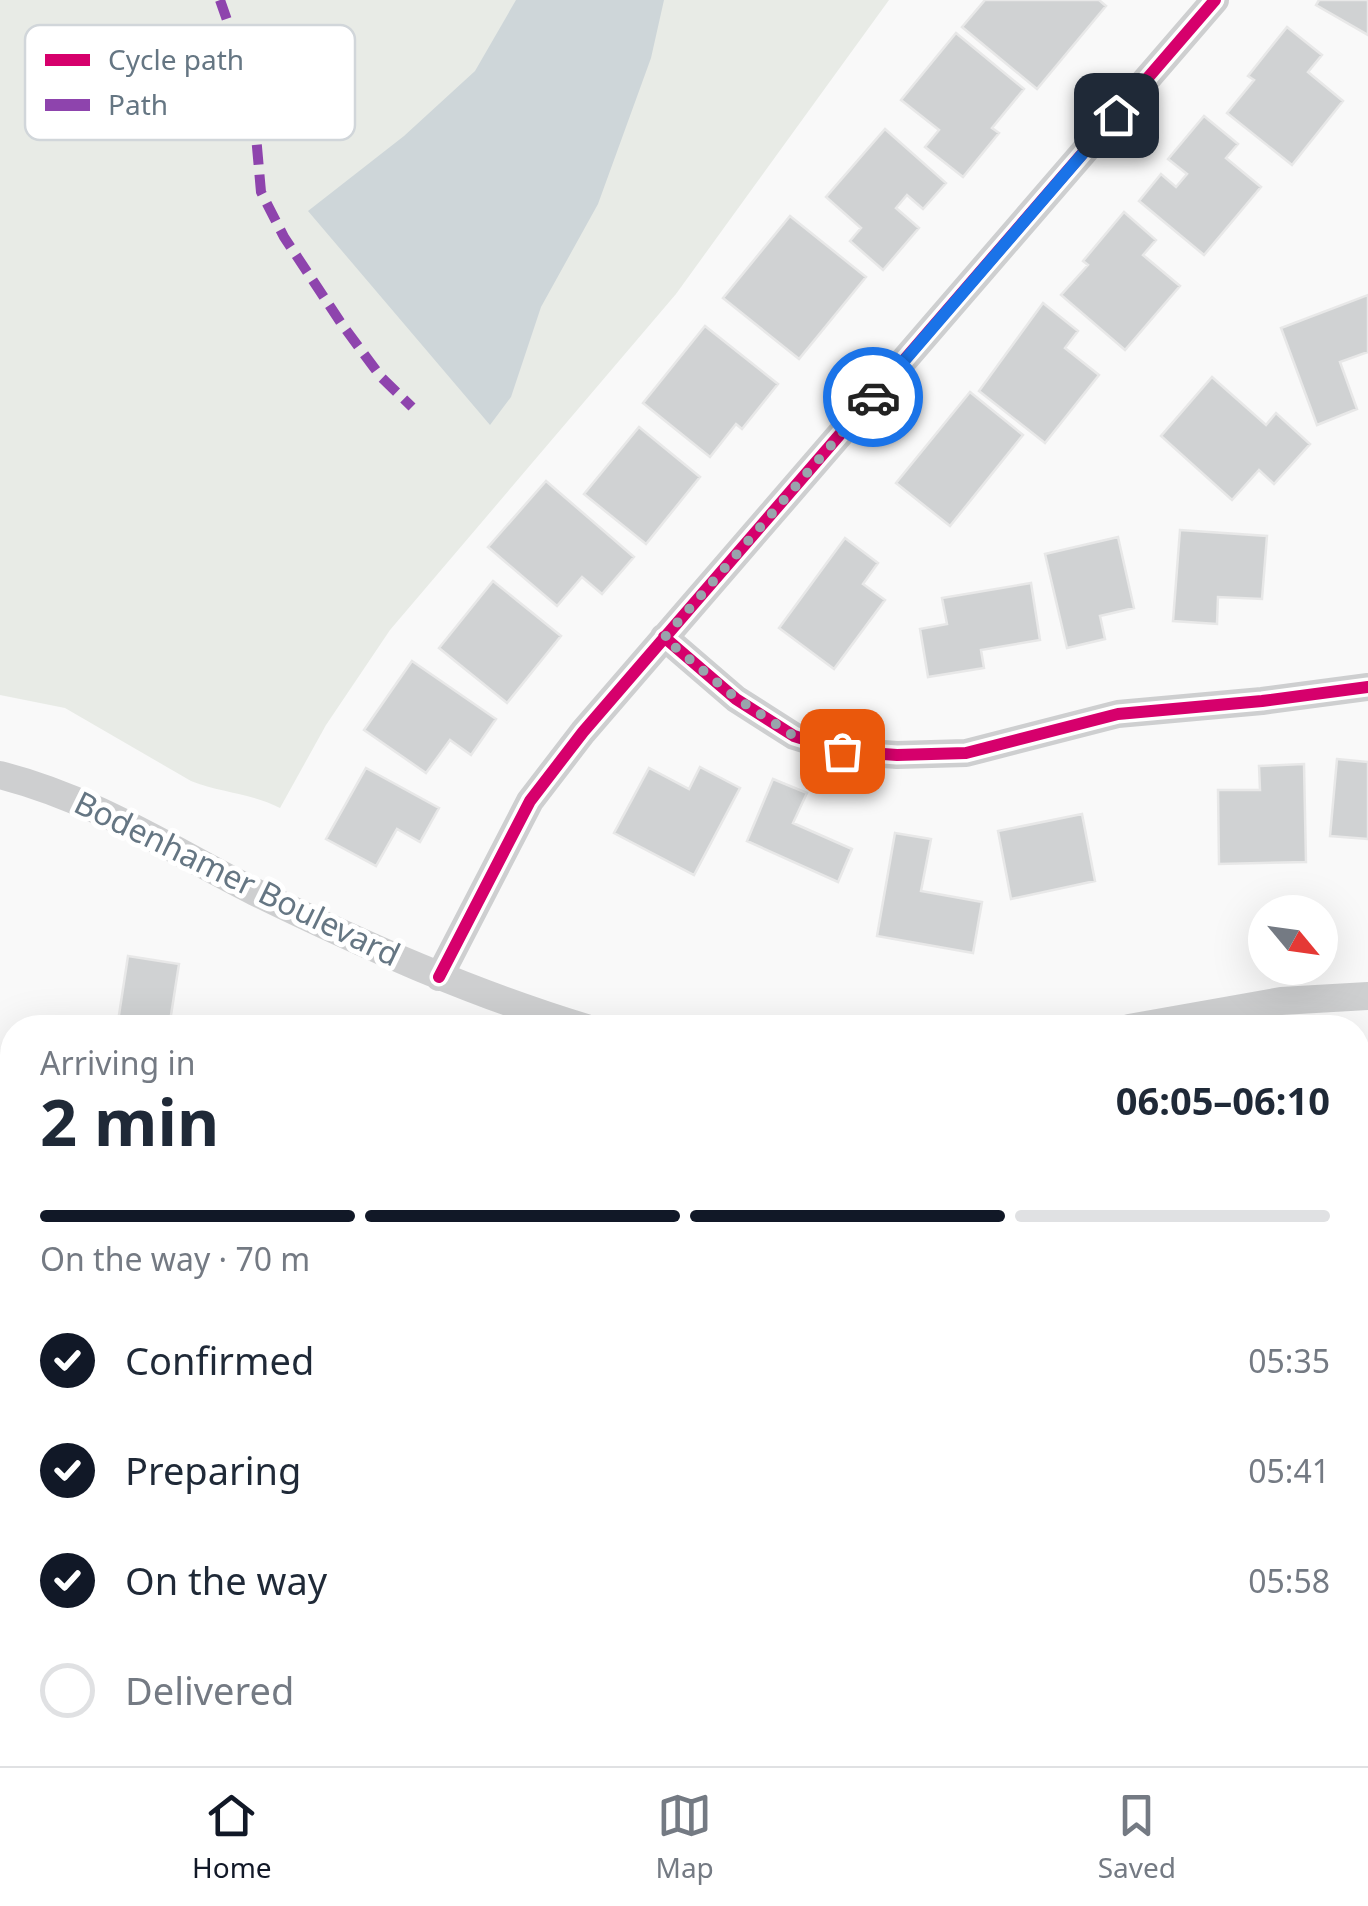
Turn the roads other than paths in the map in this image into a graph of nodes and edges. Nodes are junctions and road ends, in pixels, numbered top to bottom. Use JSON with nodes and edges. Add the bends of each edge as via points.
{"nodes":[{"id":1,"x":1214,"y":0,"type":"edge"},
{"id":2,"x":664,"y":638,"type":"junction"},
{"id":3,"x":1368,"y":687,"type":"edge"},
{"id":4,"x":0,"y":775,"type":"edge"},
{"id":5,"x":439,"y":976,"type":"junction"},
{"id":6,"x":1368,"y":996,"type":"edge"},
{"id":7,"x":549,"y":1015,"type":"edge"},
{"id":8,"x":1203,"y":1015,"type":"edge"}],
"edges":[{"from":1,"to":2,"type":"street"},
{"from":2,"to":3,"type":"street","via":[[794,736],[842,751],[897,756],[966,752],[1118,714]]},
{"from":2,"to":5,"type":"street","via":[[530,801]]},
{"from":4,"to":5,"type":"street","name":"Bodenhamer Boulevard","via":[[86,803],[252,890]]},
{"from":5,"to":7,"type":"street","name":"Bodenhamer Boulevard"},
{"from":6,"to":8,"type":"street"}]}
